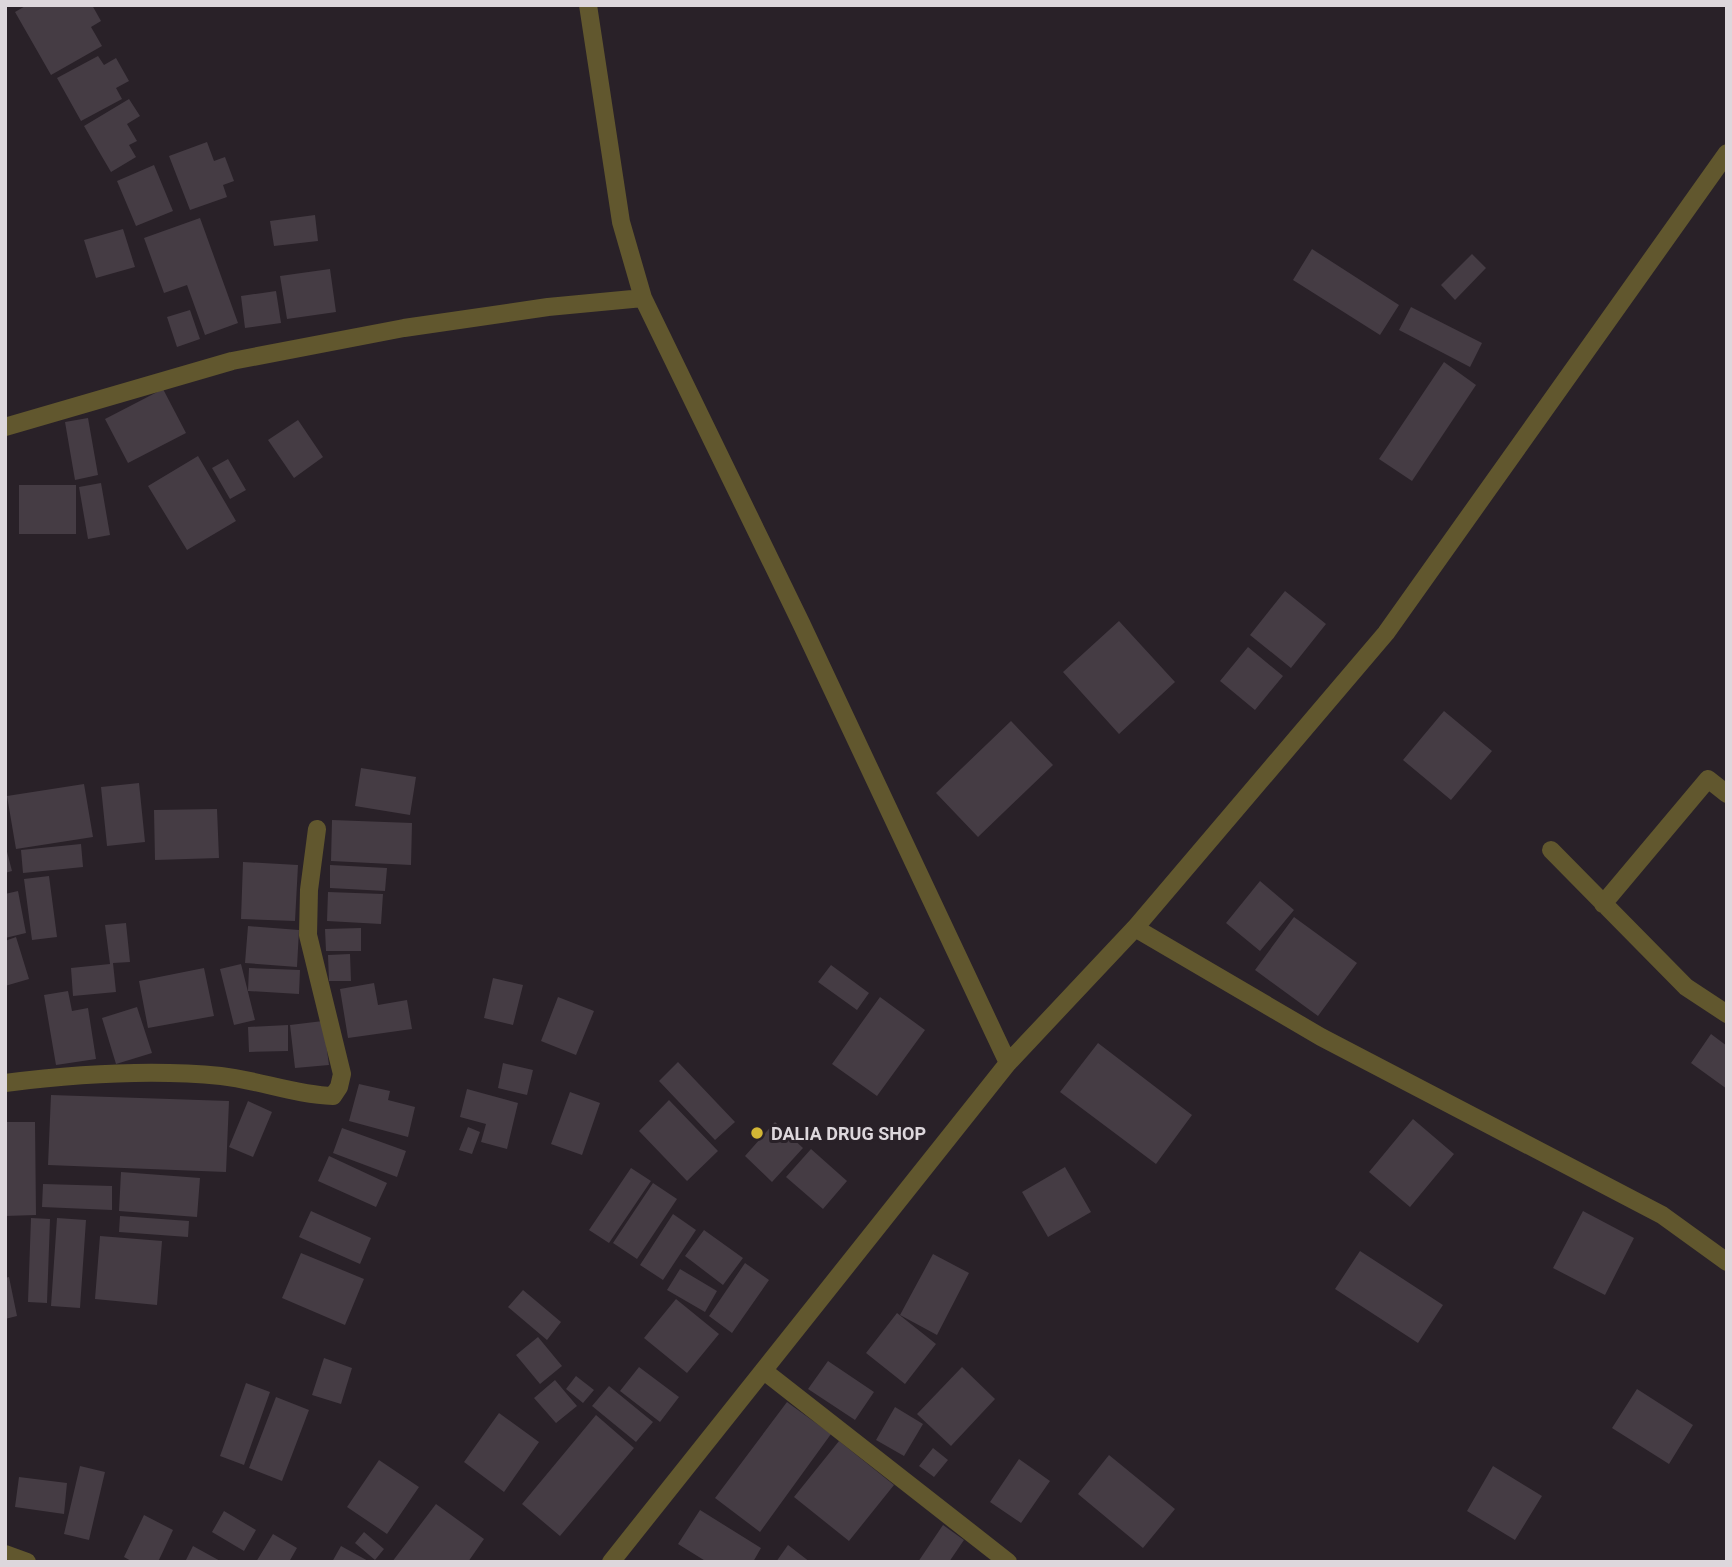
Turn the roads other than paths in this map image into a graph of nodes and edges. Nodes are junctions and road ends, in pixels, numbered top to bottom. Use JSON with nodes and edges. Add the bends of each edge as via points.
{"nodes":[{"id":1,"x":588,"y":5,"type":"edge"},
{"id":2,"x":1727,"y":153,"type":"edge"},
{"id":3,"x":643,"y":298,"type":"junction"},
{"id":4,"x":5,"y":427,"type":"edge"},
{"id":5,"x":1727,"y":794,"type":"edge"},
{"id":6,"x":317,"y":829,"type":"dead end"},
{"id":7,"x":1550,"y":850,"type":"dead end"},
{"id":8,"x":1604,"y":904,"type":"junction"},
{"id":9,"x":1135,"y":928,"type":"junction"},
{"id":10,"x":1727,"y":1014,"type":"edge"},
{"id":11,"x":1008,"y":1063,"type":"junction"},
{"id":12,"x":5,"y":1083,"type":"edge"},
{"id":13,"x":1727,"y":1262,"type":"edge"},
{"id":14,"x":764,"y":1371,"type":"junction"},
{"id":15,"x":5,"y":1554,"type":"edge"},
{"id":16,"x":27,"y":1562,"type":"edge"},
{"id":17,"x":611,"y":1562,"type":"edge"},
{"id":18,"x":1008,"y":1562,"type":"edge"}],
"edges":[{"from":1,"to":3,"type":"street","via":[[621,222]]},
{"from":2,"to":9,"type":"street","via":[[1385,632]]},
{"from":3,"to":4,"type":"street","via":[[404,328],[232,361]]},
{"from":3,"to":11,"type":"street"},
{"from":5,"to":8,"type":"street","via":[[1708,779]]},
{"from":6,"to":12,"type":"street","via":[[308,934],[342,1074],[333,1096],[220,1076],[152,1073],[70,1075]]},
{"from":7,"to":8,"type":"street"},
{"from":8,"to":10,"type":"street","via":[[1686,987]]},
{"from":9,"to":11,"type":"street"},
{"from":9,"to":13,"type":"street","via":[[1321,1037],[1662,1215]]},
{"from":11,"to":14,"type":"street"},
{"from":14,"to":17,"type":"street"},
{"from":14,"to":18,"type":"street"},
{"from":15,"to":16,"type":"street"}]}
